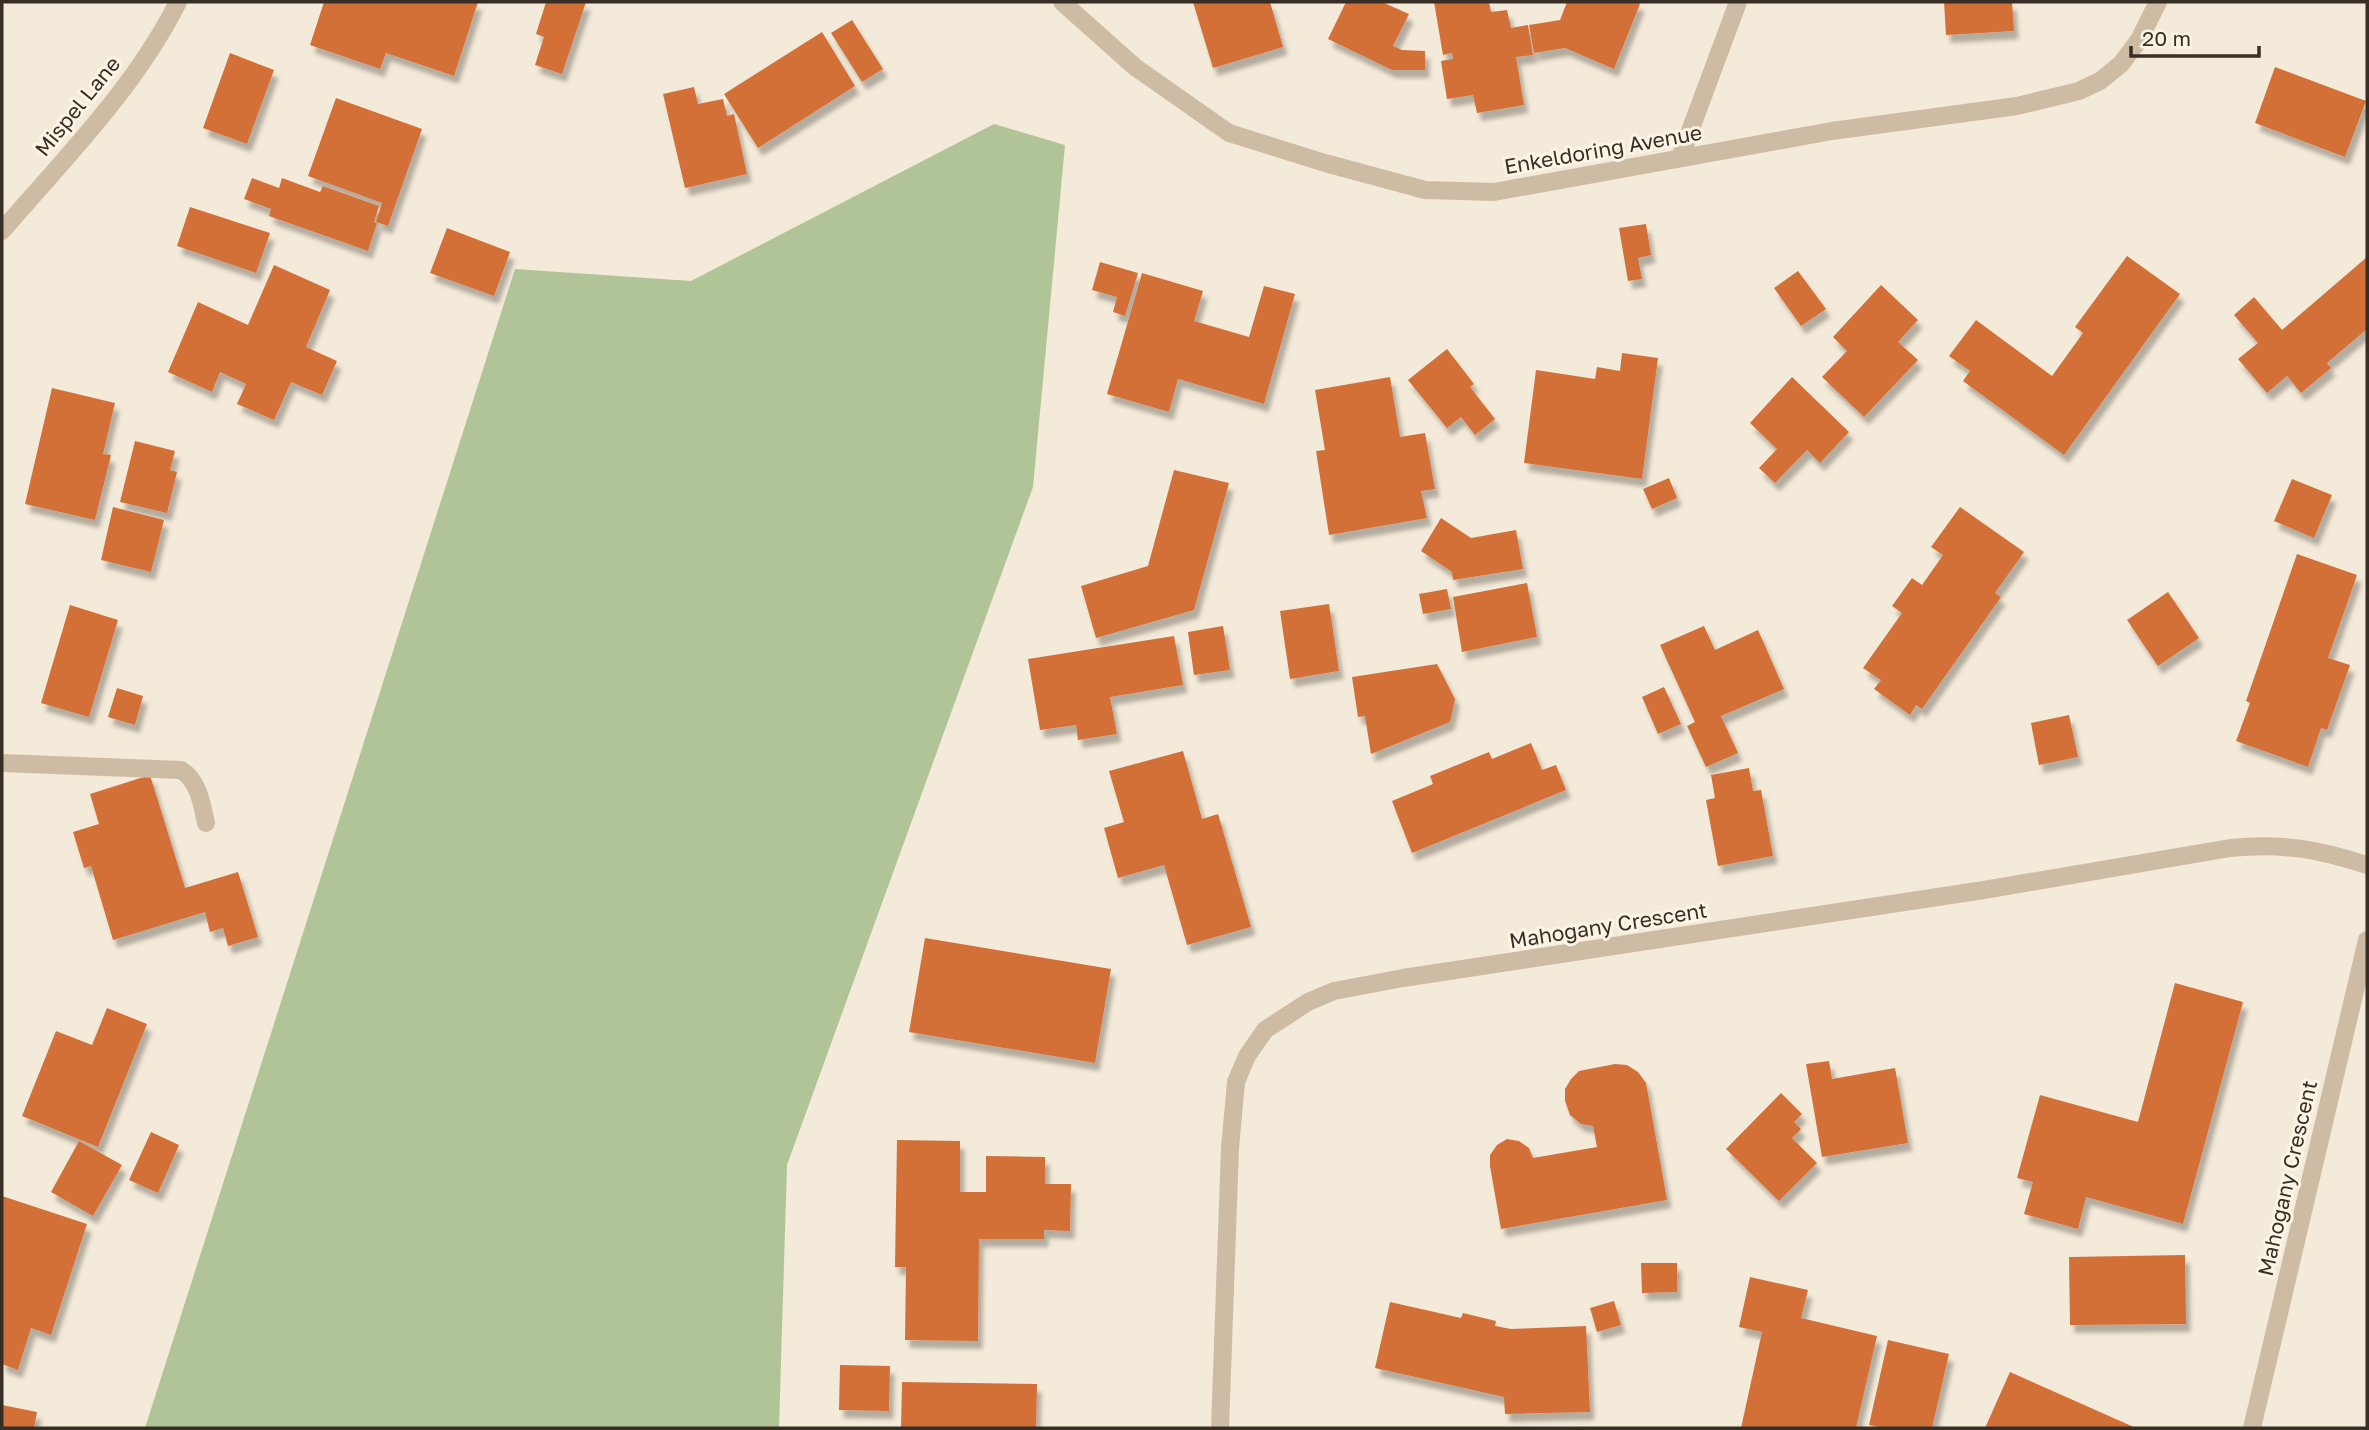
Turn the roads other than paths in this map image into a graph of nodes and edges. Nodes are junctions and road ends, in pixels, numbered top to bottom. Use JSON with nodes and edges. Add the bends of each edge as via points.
{"nodes":[{"id":1,"x":178,"y":2,"type":"edge"},
{"id":2,"x":1062,"y":2,"type":"edge"},
{"id":3,"x":1738,"y":2,"type":"edge"},
{"id":4,"x":2158,"y":2,"type":"edge"},
{"id":5,"x":1680,"y":158,"type":"junction"},
{"id":6,"x":2,"y":232,"type":"edge"},
{"id":7,"x":2,"y":763,"type":"edge"},
{"id":8,"x":206,"y":823,"type":"dead end"},
{"id":9,"x":2367,"y":865,"type":"edge"},
{"id":10,"x":2367,"y":940,"type":"edge"},
{"id":11,"x":1220,"y":1428,"type":"edge"},
{"id":12,"x":2252,"y":1428,"type":"edge"}],
"edges":[{"from":1,"to":6,"type":"street","name":"Mispel Lane","via":[[122,90]]},
{"from":2,"to":5,"type":"street","name":"Enkeldoring Avenue","via":[[1135,67],[1228,133],[1426,190],[1494,192]]},
{"from":3,"to":5,"type":"street"},
{"from":4,"to":5,"type":"street","name":"Enkeldoring Avenue","via":[[2121,64],[2079,91],[2017,106],[1832,131]]},
{"from":7,"to":8,"type":"street","via":[[181,770],[192,779]]},
{"from":9,"to":11,"type":"street","name":"Mahogany Crescent","via":[[2323,851],[2266,845],[2230,848],[1403,978],[1334,991],[1308,1002],[1265,1030],[1236,1082]]},
{"from":10,"to":12,"type":"street","name":"Mahogany Crescent"}]}
